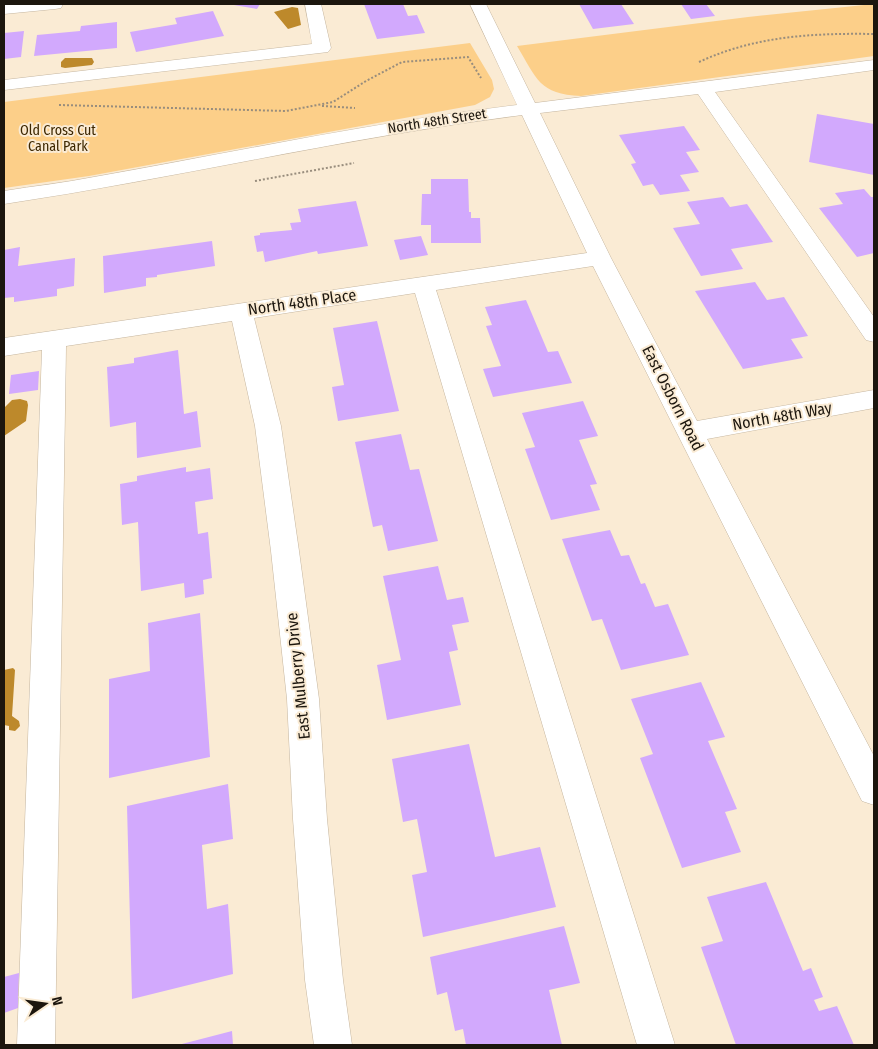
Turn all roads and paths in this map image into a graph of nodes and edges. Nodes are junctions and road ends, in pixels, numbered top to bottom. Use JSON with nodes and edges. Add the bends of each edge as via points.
{"nodes":[{"id":1,"x":55,"y":4,"type":"edge"},
{"id":2,"x":314,"y":4,"type":"edge"},
{"id":3,"x":478,"y":4,"type":"edge"},
{"id":4,"x":4,"y":9,"type":"edge"},
{"id":5,"x":874,"y":34,"type":"edge"},
{"id":6,"x":697,"y":63,"type":"dead end"},
{"id":7,"x":874,"y":65,"type":"edge"},
{"id":8,"x":482,"y":80,"type":"dead end"},
{"id":9,"x":4,"y":85,"type":"edge"},
{"id":10,"x":703,"y":88,"type":"junction"},
{"id":11,"x":57,"y":105,"type":"dead end"},
{"id":12,"x":526,"y":108,"type":"junction"},
{"id":13,"x":4,"y":198,"type":"edge"},
{"id":14,"x":600,"y":258,"type":"junction"},
{"id":15,"x":423,"y":284,"type":"junction"},
{"id":16,"x":241,"y":311,"type":"junction"},
{"id":17,"x":874,"y":334,"type":"edge"},
{"id":18,"x":54,"y":340,"type":"junction"},
{"id":19,"x":4,"y":347,"type":"edge"},
{"id":20,"x":874,"y":399,"type":"edge"},
{"id":21,"x":690,"y":432,"type":"junction"},
{"id":22,"x":874,"y":789,"type":"edge"},
{"id":23,"x":36,"y":1045,"type":"edge"},
{"id":24,"x":333,"y":1045,"type":"edge"},
{"id":25,"x":656,"y":1045,"type":"edge"}],
"edges":[{"from":1,"to":4,"type":"street"},
{"from":2,"to":9,"type":"street","via":[[322,48]]},
{"from":3,"to":12,"type":"street","name":"East Osborn Road"},
{"from":5,"to":6,"type":"path","via":[[815,34],[765,39],[728,48]]},
{"from":7,"to":10,"type":"street","name":"North 48th Street"},
{"from":8,"to":11,"type":"path","via":[[468,57],[448,57],[402,62],[333,102],[286,111]]},
{"from":10,"to":12,"type":"street","name":"North 48th Street"},
{"from":10,"to":17,"type":"street"},
{"from":12,"to":13,"type":"street","name":"North 48th Street","via":[[322,140]]},
{"from":12,"to":14,"type":"street","name":"East Osborn Road"},
{"from":14,"to":15,"type":"street","name":"North 48th Place"},
{"from":14,"to":21,"type":"street","name":"East Osborn Road"},
{"from":15,"to":16,"type":"street","name":"North 48th Place"},
{"from":15,"to":25,"type":"street"},
{"from":16,"to":18,"type":"street","name":"North 48th Place"},
{"from":16,"to":24,"type":"street","name":"East Mulberry Drive","via":[[268,426],[285,552],[303,699],[310,819]]},
{"from":18,"to":19,"type":"street","name":"North 48th Place"},
{"from":18,"to":23,"type":"street"},
{"from":20,"to":21,"type":"street","name":"North 48th Way"},
{"from":21,"to":22,"type":"street","name":"East Osborn Road"}]}
